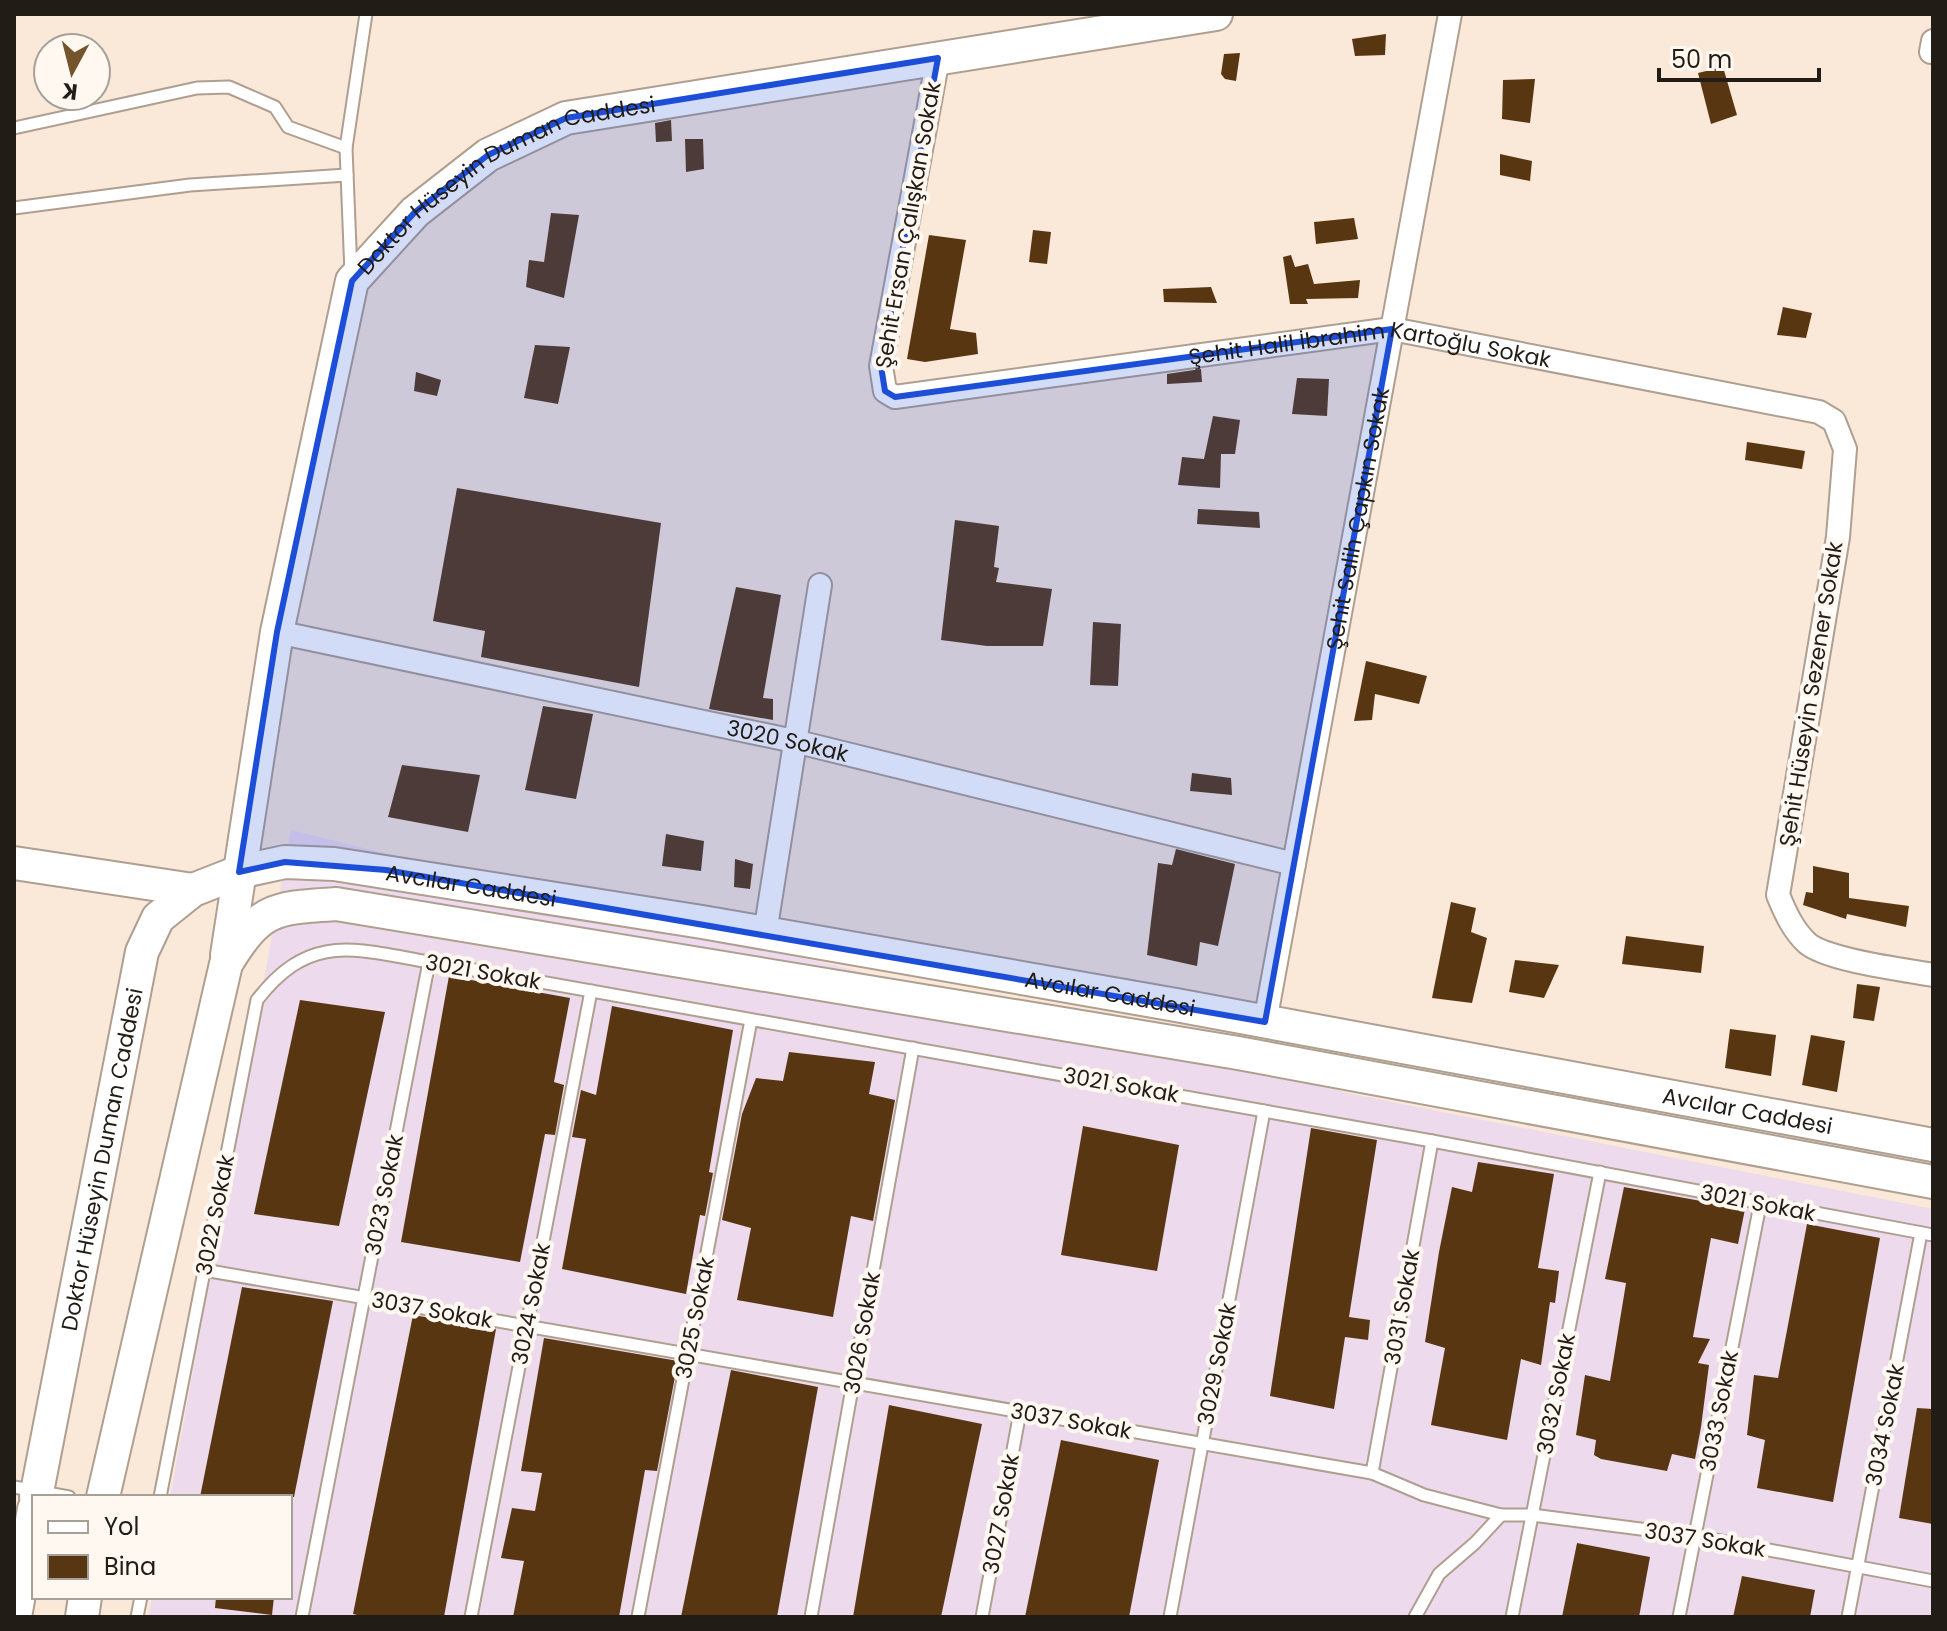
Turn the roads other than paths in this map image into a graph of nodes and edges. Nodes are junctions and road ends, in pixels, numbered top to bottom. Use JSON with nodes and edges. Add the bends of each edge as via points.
{"nodes":[{"id":1,"x":366,"y":14,"type":"edge"},
{"id":2,"x":1216,"y":14,"type":"edge"},
{"id":3,"x":1450,"y":14,"type":"edge"},
{"id":4,"x":938,"y":58,"type":"junction"},
{"id":5,"x":14,"y":128,"type":"edge"},
{"id":6,"x":346,"y":148,"type":"junction"},
{"id":7,"x":347,"y":175,"type":"junction"},
{"id":8,"x":14,"y":208,"type":"edge"},
{"id":9,"x":352,"y":281,"type":"junction"},
{"id":10,"x":1392,"y":329,"type":"junction"},
{"id":11,"x":885,"y":391,"type":"joint"},
{"id":12,"x":1842,"y":435,"type":"joint"},
{"id":13,"x":820,"y":585,"type":"dead end"},
{"id":14,"x":277,"y":632,"type":"junction"},
{"id":15,"x":794,"y":741,"type":"junction"},
{"id":16,"x":285,"y":862,"type":"joint"},
{"id":17,"x":14,"y":863,"type":"edge"},
{"id":18,"x":1294,"y":864,"type":"junction"},
{"id":19,"x":239,"y":872,"type":"junction"},
{"id":20,"x":193,"y":890,"type":"junction"},
{"id":21,"x":287,"y":907,"type":"joint"},
{"id":22,"x":765,"y":933,"type":"junction"},
{"id":23,"x":307,"y":955,"type":"joint"},
{"id":24,"x":429,"y":962,"type":"junction"},
{"id":25,"x":226,"y":964,"type":"junction"},
{"id":26,"x":1933,"y":975,"type":"edge"},
{"id":27,"x":591,"y":991,"type":"junction"},
{"id":28,"x":751,"y":1020,"type":"junction"},
{"id":29,"x":1265,"y":1022,"type":"junction"},
{"id":30,"x":913,"y":1048,"type":"junction"},
{"id":31,"x":1264,"y":1111,"type":"junction"},
{"id":32,"x":1432,"y":1141,"type":"junction"},
{"id":33,"x":1933,"y":1145,"type":"edge"},
{"id":34,"x":1600,"y":1172,"type":"junction"},
{"id":35,"x":1933,"y":1182,"type":"edge"},
{"id":36,"x":1760,"y":1205,"type":"junction"},
{"id":37,"x":1927,"y":1234,"type":"edge"},
{"id":38,"x":204,"y":1270,"type":"junction"},
{"id":39,"x":364,"y":1298,"type":"junction"},
{"id":40,"x":527,"y":1326,"type":"junction"},
{"id":41,"x":688,"y":1354,"type":"junction"},
{"id":42,"x":853,"y":1383,"type":"junction"},
{"id":43,"x":1020,"y":1412,"type":"junction"},
{"id":44,"x":1202,"y":1444,"type":"junction"},
{"id":45,"x":1372,"y":1473,"type":"junction"},
{"id":46,"x":30,"y":1495,"type":"edge"},
{"id":47,"x":103,"y":1495,"type":"edge"},
{"id":48,"x":160,"y":1495,"type":"edge"},
{"id":49,"x":1501,"y":1515,"type":"junction"},
{"id":50,"x":1532,"y":1515,"type":"junction"},
{"id":51,"x":1695,"y":1536,"type":"junction"},
{"id":52,"x":1859,"y":1567,"type":"junction"},
{"id":53,"x":1933,"y":1581,"type":"edge"},
{"id":54,"x":15,"y":1617,"type":"edge"},
{"id":55,"x":302,"y":1617,"type":"edge"},
{"id":56,"x":471,"y":1617,"type":"edge"},
{"id":57,"x":638,"y":1617,"type":"edge"},
{"id":58,"x":811,"y":1617,"type":"edge"},
{"id":59,"x":982,"y":1617,"type":"edge"},
{"id":60,"x":1170,"y":1617,"type":"edge"},
{"id":61,"x":1415,"y":1617,"type":"edge"},
{"id":62,"x":1512,"y":1617,"type":"edge"},
{"id":63,"x":1679,"y":1617,"type":"edge"},
{"id":64,"x":1848,"y":1617,"type":"edge"}],
"edges":[{"from":1,"to":6,"type":"lane"},
{"from":2,"to":4,"type":"main road","name":"Doktor Hüseyin Duman Caddesi"},
{"from":3,"to":10,"type":"street","name":"Şehit Salih Çapkın Sokak"},
{"from":4,"to":9,"type":"main road","name":"Doktor Hüseyin Duman Caddesi","via":[[566,118],[488,155],[415,212]]},
{"from":4,"to":11,"type":"street","name":"Şehit Ersan Çalışkan Sokak","via":[[881,366]]},
{"from":5,"to":6,"type":"lane","via":[[197,88],[229,87],[275,107],[288,127]]},
{"from":6,"to":7,"type":"lane"},
{"from":7,"to":8,"type":"lane","via":[[190,185]]},
{"from":7,"to":9,"type":"lane"},
{"from":9,"to":14,"type":"main road","name":"Doktor Hüseyin Duman Caddesi"},
{"from":10,"to":11,"type":"street","name":"Şehit Halil İbrahim Kartoğlu Sokak","via":[[910,398]]},
{"from":10,"to":12,"type":"street","name":"Şehit Halil İbrahim Kartoğlu Sokak","via":[[1819,412],[1834,421]]},
{"from":10,"to":18,"type":"street","name":"Şehit Salih Çapkın Sokak"},
{"from":12,"to":26,"type":"street","name":"Şehit Hüseyin Sezener Sokak","via":[[1838,537],[1778,895],[1787,918],[1808,945],[1856,961]]},
{"from":13,"to":15,"type":"street"},
{"from":14,"to":15,"type":"street","name":"3020 Sokak"},
{"from":14,"to":19,"type":"main road","name":"Doktor Hüseyin Duman Caddesi"},
{"from":15,"to":18,"type":"street","name":"3020 Sokak"},
{"from":15,"to":22,"type":"street"},
{"from":16,"to":19,"type":"main road","name":"Doktor Hüseyin Duman Caddesi"},
{"from":16,"to":22,"type":"main road","name":"Avcılar Caddesi","via":[[386,870]]},
{"from":17,"to":20,"type":"main road"},
{"from":18,"to":29,"type":"street","name":"Şehit Salih Çapkın Sokak"},
{"from":19,"to":20,"type":"main road","name":"Doktor Hüseyin Duman Caddesi"},
{"from":19,"to":25,"type":"main road","name":"Doktor Hüseyin Duman Caddesi"},
{"from":20,"to":46,"type":"main road","name":"Doktor Hüseyin Duman Caddesi","via":[[158,918],[142,952]]},
{"from":21,"to":25,"type":"main road","name":"Doktor Hüseyin Duman Caddesi","via":[[260,918]]},
{"from":21,"to":35,"type":"main road","name":"Avcılar Caddesi","via":[[336,904],[772,974],[1223,1050]]},
{"from":22,"to":29,"type":"main road","name":"Avcılar Caddesi"},
{"from":23,"to":24,"type":"lane","name":"3021 Sokak","via":[[351,950]]},
{"from":23,"to":38,"type":"lane","name":"3022 Sokak","via":[[280,972],[257,1000]]},
{"from":24,"to":27,"type":"lane","name":"3021 Sokak"},
{"from":24,"to":39,"type":"lane","name":"3023 Sokak"},
{"from":25,"to":47,"type":"main road","name":"Doktor Hüseyin Duman Caddesi"},
{"from":27,"to":28,"type":"lane","name":"3021 Sokak"},
{"from":27,"to":40,"type":"lane","name":"3024 Sokak"},
{"from":28,"to":30,"type":"lane","name":"3021 Sokak"},
{"from":28,"to":41,"type":"lane","name":"3025 Sokak"},
{"from":29,"to":33,"type":"main road","name":"Avcılar Caddesi"},
{"from":30,"to":31,"type":"lane","name":"3021 Sokak"},
{"from":30,"to":42,"type":"lane","name":"3026 Sokak"},
{"from":31,"to":32,"type":"lane","name":"3021 Sokak"},
{"from":31,"to":44,"type":"lane","name":"3029 Sokak"},
{"from":32,"to":34,"type":"lane","name":"3021 Sokak"},
{"from":32,"to":45,"type":"lane","name":"3031 Sokak"},
{"from":34,"to":36,"type":"lane","name":"3021 Sokak"},
{"from":34,"to":50,"type":"lane","name":"3032 Sokak"},
{"from":36,"to":37,"type":"lane","name":"3021 Sokak"},
{"from":36,"to":51,"type":"lane","name":"3033 Sokak"},
{"from":37,"to":52,"type":"lane","name":"3034 Sokak"},
{"from":38,"to":39,"type":"lane","name":"3037 Sokak"},
{"from":38,"to":48,"type":"lane","name":"3022 Sokak"},
{"from":39,"to":40,"type":"lane","name":"3037 Sokak"},
{"from":39,"to":55,"type":"lane","name":"3023 Sokak"},
{"from":40,"to":41,"type":"lane","name":"3037 Sokak"},
{"from":40,"to":56,"type":"lane","name":"3024 Sokak"},
{"from":41,"to":42,"type":"lane","name":"3037 Sokak"},
{"from":41,"to":57,"type":"lane","name":"3025 Sokak"},
{"from":42,"to":43,"type":"lane","name":"3037 Sokak"},
{"from":42,"to":58,"type":"lane","name":"3026 Sokak"},
{"from":43,"to":44,"type":"lane","name":"3037 Sokak"},
{"from":43,"to":59,"type":"lane","name":"3027 Sokak"},
{"from":44,"to":45,"type":"lane","name":"3037 Sokak"},
{"from":44,"to":60,"type":"lane","name":"3029 Sokak"},
{"from":45,"to":49,"type":"lane","name":"3037 Sokak","via":[[1424,1495]]},
{"from":46,"to":54,"type":"main road","name":"Doktor Hüseyin Duman Caddesi"},
{"from":49,"to":50,"type":"lane","name":"3037 Sokak"},
{"from":49,"to":61,"type":"lane","via":[[1439,1574]]},
{"from":50,"to":51,"type":"lane","name":"3037 Sokak"},
{"from":50,"to":62,"type":"lane","name":"3032 Sokak"},
{"from":51,"to":52,"type":"lane","name":"3037 Sokak"},
{"from":51,"to":63,"type":"lane","name":"3033 Sokak"},
{"from":52,"to":53,"type":"lane","name":"3037 Sokak"},
{"from":52,"to":64,"type":"lane","name":"3034 Sokak"}]}
